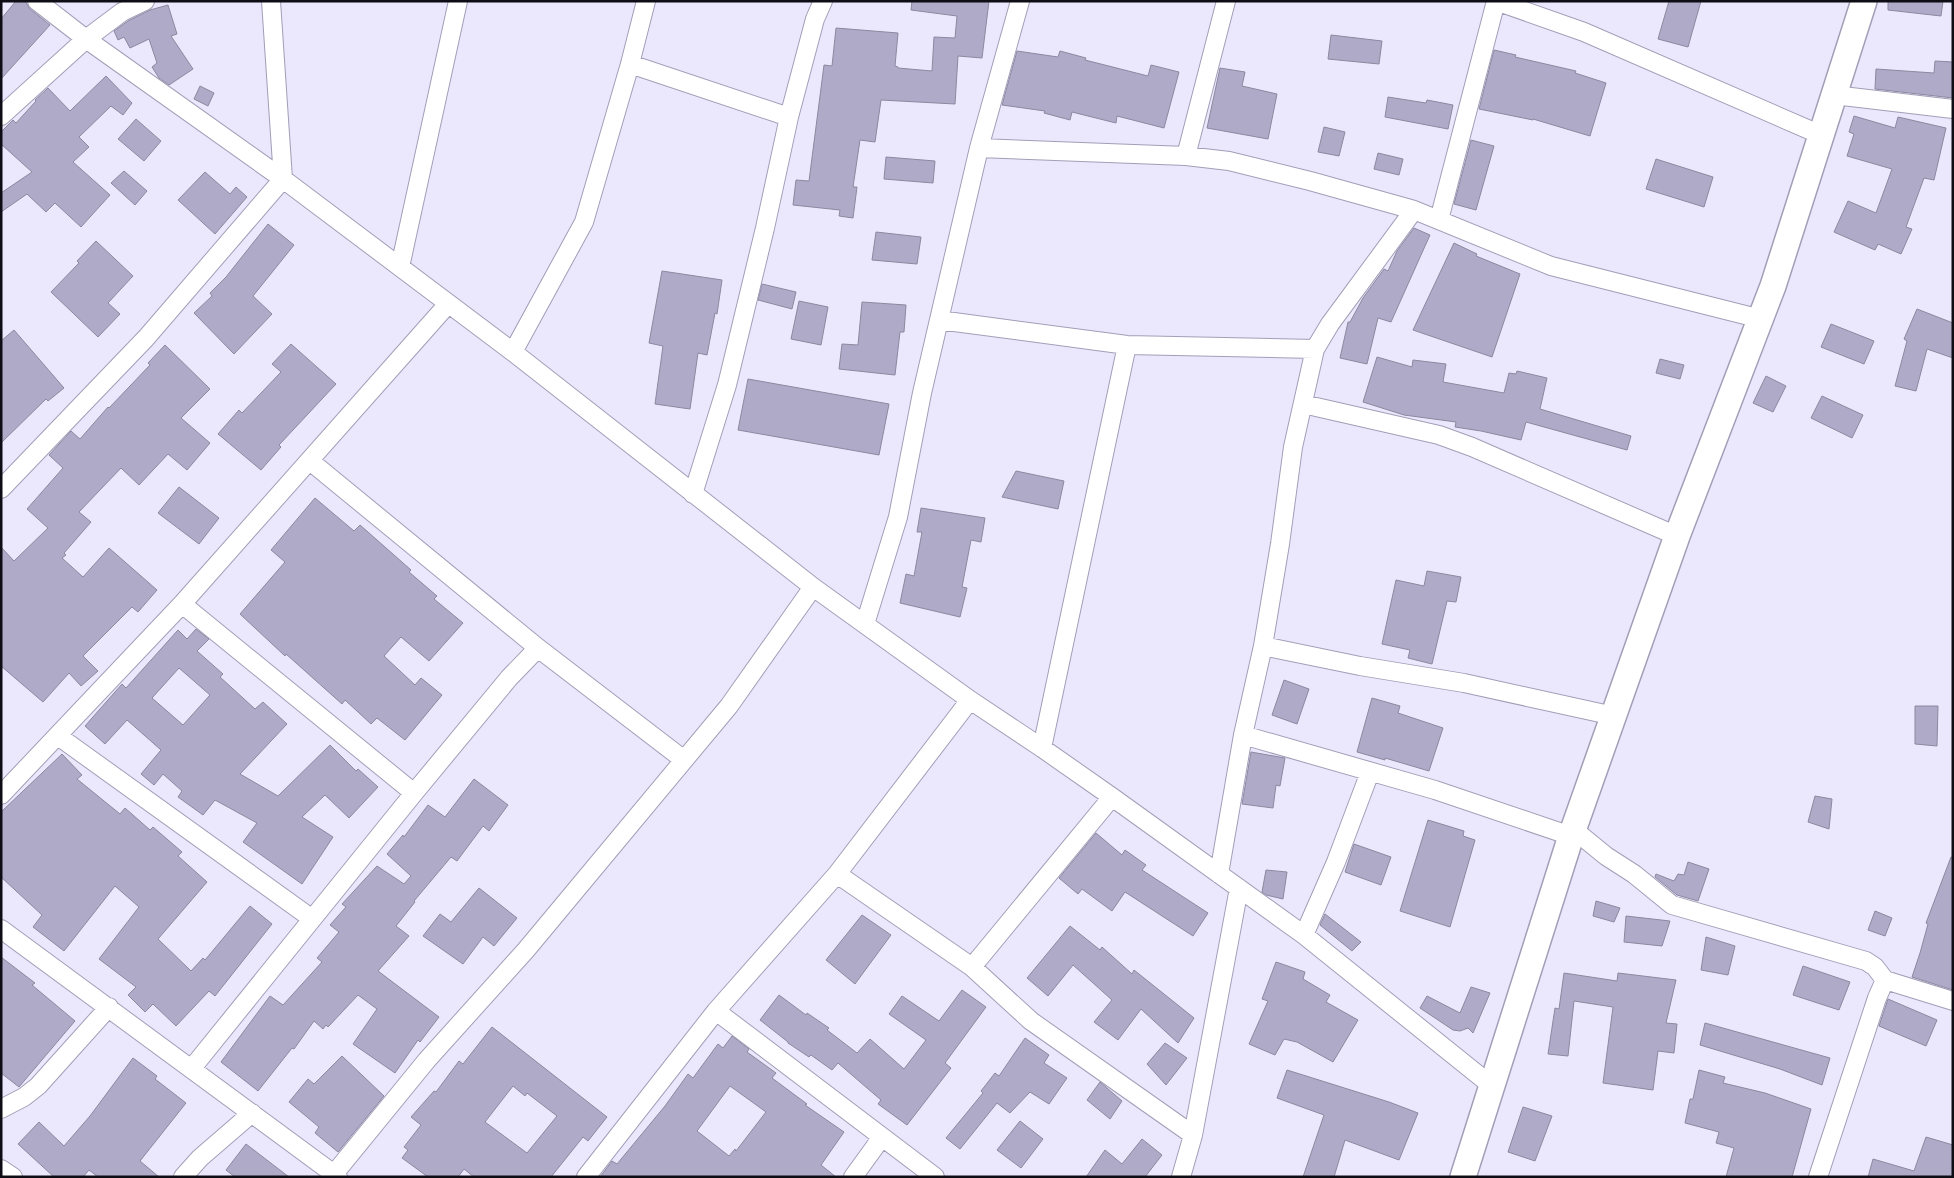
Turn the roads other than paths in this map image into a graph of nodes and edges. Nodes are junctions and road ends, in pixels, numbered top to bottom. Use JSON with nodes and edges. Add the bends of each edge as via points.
{"nodes":[{"id":1,"x":37,"y":1,"type":"edge"},
{"id":2,"x":145,"y":1,"type":"edge"},
{"id":3,"x":271,"y":1,"type":"edge"},
{"id":4,"x":458,"y":1,"type":"edge"},
{"id":5,"x":646,"y":1,"type":"edge"},
{"id":6,"x":823,"y":1,"type":"edge"},
{"id":7,"x":1020,"y":1,"type":"edge"},
{"id":8,"x":1226,"y":1,"type":"edge"},
{"id":9,"x":1864,"y":1,"type":"edge"},
{"id":10,"x":86,"y":39,"type":"junction"},
{"id":11,"x":630,"y":64,"type":"junction"},
{"id":12,"x":1834,"y":95,"type":"junction"},
{"id":13,"x":1953,"y":109,"type":"edge"},
{"id":14,"x":1,"y":116,"type":"edge"},
{"id":15,"x":789,"y":117,"type":"junction"},
{"id":16,"x":1821,"y":135,"type":"junction"},
{"id":17,"x":979,"y":148,"type":"junction"},
{"id":18,"x":1186,"y":156,"type":"junction"},
{"id":19,"x":283,"y":179,"type":"junction"},
{"id":20,"x":1414,"y":210,"type":"junction"},
{"id":21,"x":1438,"y":220,"type":"junction"},
{"id":22,"x":400,"y":268,"type":"junction"},
{"id":23,"x":448,"y":304,"type":"junction"},
{"id":24,"x":1761,"y":319,"type":"junction"},
{"id":25,"x":939,"y":320,"type":"junction"},
{"id":26,"x":1127,"y":345,"type":"junction"},
{"id":27,"x":1316,"y":350,"type":"junction"},
{"id":28,"x":513,"y":352,"type":"junction"},
{"id":29,"x":1304,"y":404,"type":"junction"},
{"id":30,"x":310,"y":460,"type":"junction"},
{"id":31,"x":1,"y":488,"type":"edge"},
{"id":32,"x":693,"y":494,"type":"junction"},
{"id":33,"x":1677,"y":536,"type":"junction"},
{"id":34,"x":813,"y":587,"type":"junction"},
{"id":35,"x":182,"y":604,"type":"junction"},
{"id":36,"x":865,"y":624,"type":"junction"},
{"id":37,"x":1263,"y":646,"type":"junction"},
{"id":38,"x":538,"y":648,"type":"junction"},
{"id":39,"x":970,"y":700,"type":"junction"},
{"id":40,"x":1614,"y":716,"type":"junction"},
{"id":41,"x":1243,"y":734,"type":"junction"},
{"id":42,"x":58,"y":736,"type":"junction"},
{"id":43,"x":1042,"y":748,"type":"junction"},
{"id":44,"x":684,"y":760,"type":"junction"},
{"id":45,"x":1370,"y":772,"type":"junction"},
{"id":46,"x":414,"y":793,"type":"junction"},
{"id":47,"x":1,"y":795,"type":"edge"},
{"id":48,"x":1112,"y":797,"type":"junction"},
{"id":49,"x":1572,"y":832,"type":"junction"},
{"id":50,"x":837,"y":874,"type":"junction"},
{"id":51,"x":1219,"y":874,"type":"junction"},
{"id":52,"x":1239,"y":888,"type":"junction"},
{"id":53,"x":311,"y":918,"type":"junction"},
{"id":54,"x":1,"y":929,"type":"edge"},
{"id":55,"x":1304,"y":936,"type":"junction"},
{"id":56,"x":972,"y":967,"type":"junction"},
{"id":57,"x":1885,"y":980,"type":"junction"},
{"id":58,"x":1953,"y":1001,"type":"edge"},
{"id":59,"x":109,"y":1007,"type":"junction"},
{"id":60,"x":716,"y":1010,"type":"junction"},
{"id":61,"x":192,"y":1068,"type":"junction"},
{"id":62,"x":1492,"y":1086,"type":"junction"},
{"id":63,"x":1,"y":1109,"type":"edge"},
{"id":64,"x":252,"y":1112,"type":"junction"},
{"id":65,"x":1193,"y":1135,"type":"junction"},
{"id":66,"x":882,"y":1137,"type":"junction"},
{"id":67,"x":1,"y":1169,"type":"edge"},
{"id":68,"x":336,"y":1175,"type":"edge"},
{"id":69,"x":13,"y":1177,"type":"edge"},
{"id":70,"x":183,"y":1177,"type":"edge"},
{"id":71,"x":586,"y":1177,"type":"edge"},
{"id":72,"x":853,"y":1177,"type":"edge"},
{"id":73,"x":935,"y":1177,"type":"edge"},
{"id":74,"x":1182,"y":1177,"type":"edge"},
{"id":75,"x":1463,"y":1177,"type":"edge"},
{"id":76,"x":1818,"y":1177,"type":"edge"}],
"edges":[{"from":1,"to":10,"type":"street"},
{"from":2,"to":10,"type":"street","via":[[122,12]]},
{"from":3,"to":19,"type":"street"},
{"from":4,"to":22,"type":"street"},
{"from":5,"to":11,"type":"street"},
{"from":6,"to":15,"type":"street","via":[[815,19]]},
{"from":7,"to":17,"type":"street"},
{"from":8,"to":18,"type":"street"},
{"from":9,"to":12,"type":"main road"},
{"from":10,"to":14,"type":"street"},
{"from":10,"to":19,"type":"street"},
{"from":11,"to":15,"type":"street"},
{"from":11,"to":28,"type":"street","via":[[584,222]]},
{"from":12,"to":13,"type":"street"},
{"from":12,"to":16,"type":"main road"},
{"from":15,"to":32,"type":"street","via":[[766,228],[727,385]]},
{"from":16,"to":21,"type":"street","via":[[1584,32],[1496,1]]},
{"from":16,"to":24,"type":"main road"},
{"from":17,"to":18,"type":"street"},
{"from":17,"to":25,"type":"street"},
{"from":18,"to":20,"type":"street","via":[[1229,161]]},
{"from":19,"to":22,"type":"street"},
{"from":19,"to":31,"type":"street","via":[[146,338]]},
{"from":20,"to":21,"type":"street"},
{"from":20,"to":27,"type":"street","via":[[1330,324]]},
{"from":21,"to":24,"type":"street","via":[[1551,266]]},
{"from":22,"to":23,"type":"street"},
{"from":23,"to":28,"type":"street"},
{"from":23,"to":30,"type":"street"},
{"from":24,"to":33,"type":"main road"},
{"from":25,"to":26,"type":"street"},
{"from":25,"to":36,"type":"street","via":[[898,517]]},
{"from":26,"to":27,"type":"street"},
{"from":26,"to":43,"type":"street"},
{"from":27,"to":29,"type":"street"},
{"from":28,"to":32,"type":"street"},
{"from":29,"to":33,"type":"street","via":[[1439,435]]},
{"from":29,"to":37,"type":"street","via":[[1294,447]]},
{"from":30,"to":35,"type":"street"},
{"from":30,"to":38,"type":"street"},
{"from":32,"to":34,"type":"street"},
{"from":33,"to":40,"type":"main road"},
{"from":34,"to":36,"type":"street"},
{"from":34,"to":44,"type":"street","via":[[728,706]]},
{"from":35,"to":42,"type":"street"},
{"from":35,"to":46,"type":"street"},
{"from":36,"to":39,"type":"street"},
{"from":37,"to":40,"type":"street","via":[[1464,683]]},
{"from":37,"to":41,"type":"street"},
{"from":38,"to":44,"type":"street"},
{"from":38,"to":46,"type":"street","via":[[509,678]]},
{"from":39,"to":43,"type":"street"},
{"from":39,"to":50,"type":"street"},
{"from":40,"to":49,"type":"main road"},
{"from":41,"to":45,"type":"street"},
{"from":41,"to":51,"type":"street"},
{"from":42,"to":47,"type":"street"},
{"from":42,"to":53,"type":"street"},
{"from":43,"to":48,"type":"street"},
{"from":44,"to":68,"type":"street","via":[[526,950],[427,1060]]},
{"from":45,"to":49,"type":"street"},
{"from":45,"to":55,"type":"street"},
{"from":46,"to":53,"type":"street"},
{"from":48,"to":51,"type":"street"},
{"from":48,"to":56,"type":"street"},
{"from":49,"to":57,"type":"street","via":[[1634,874],[1672,906],[1866,961],[1875,966]]},
{"from":49,"to":62,"type":"main road"},
{"from":50,"to":56,"type":"street"},
{"from":50,"to":60,"type":"street"},
{"from":51,"to":52,"type":"street"},
{"from":52,"to":55,"type":"street"},
{"from":52,"to":65,"type":"street"},
{"from":53,"to":61,"type":"street"},
{"from":54,"to":59,"type":"street"},
{"from":55,"to":62,"type":"street"},
{"from":56,"to":65,"type":"street","via":[[1032,1021]]},
{"from":57,"to":58,"type":"street"},
{"from":57,"to":76,"type":"street"},
{"from":59,"to":61,"type":"street"},
{"from":59,"to":63,"type":"street","via":[[38,1086]]},
{"from":60,"to":66,"type":"street"},
{"from":60,"to":71,"type":"street"},
{"from":61,"to":64,"type":"street"},
{"from":62,"to":75,"type":"main road"},
{"from":64,"to":68,"type":"street"},
{"from":64,"to":70,"type":"street"},
{"from":65,"to":74,"type":"street"},
{"from":66,"to":72,"type":"street"},
{"from":66,"to":73,"type":"street"},
{"from":67,"to":69,"type":"street"}]}
